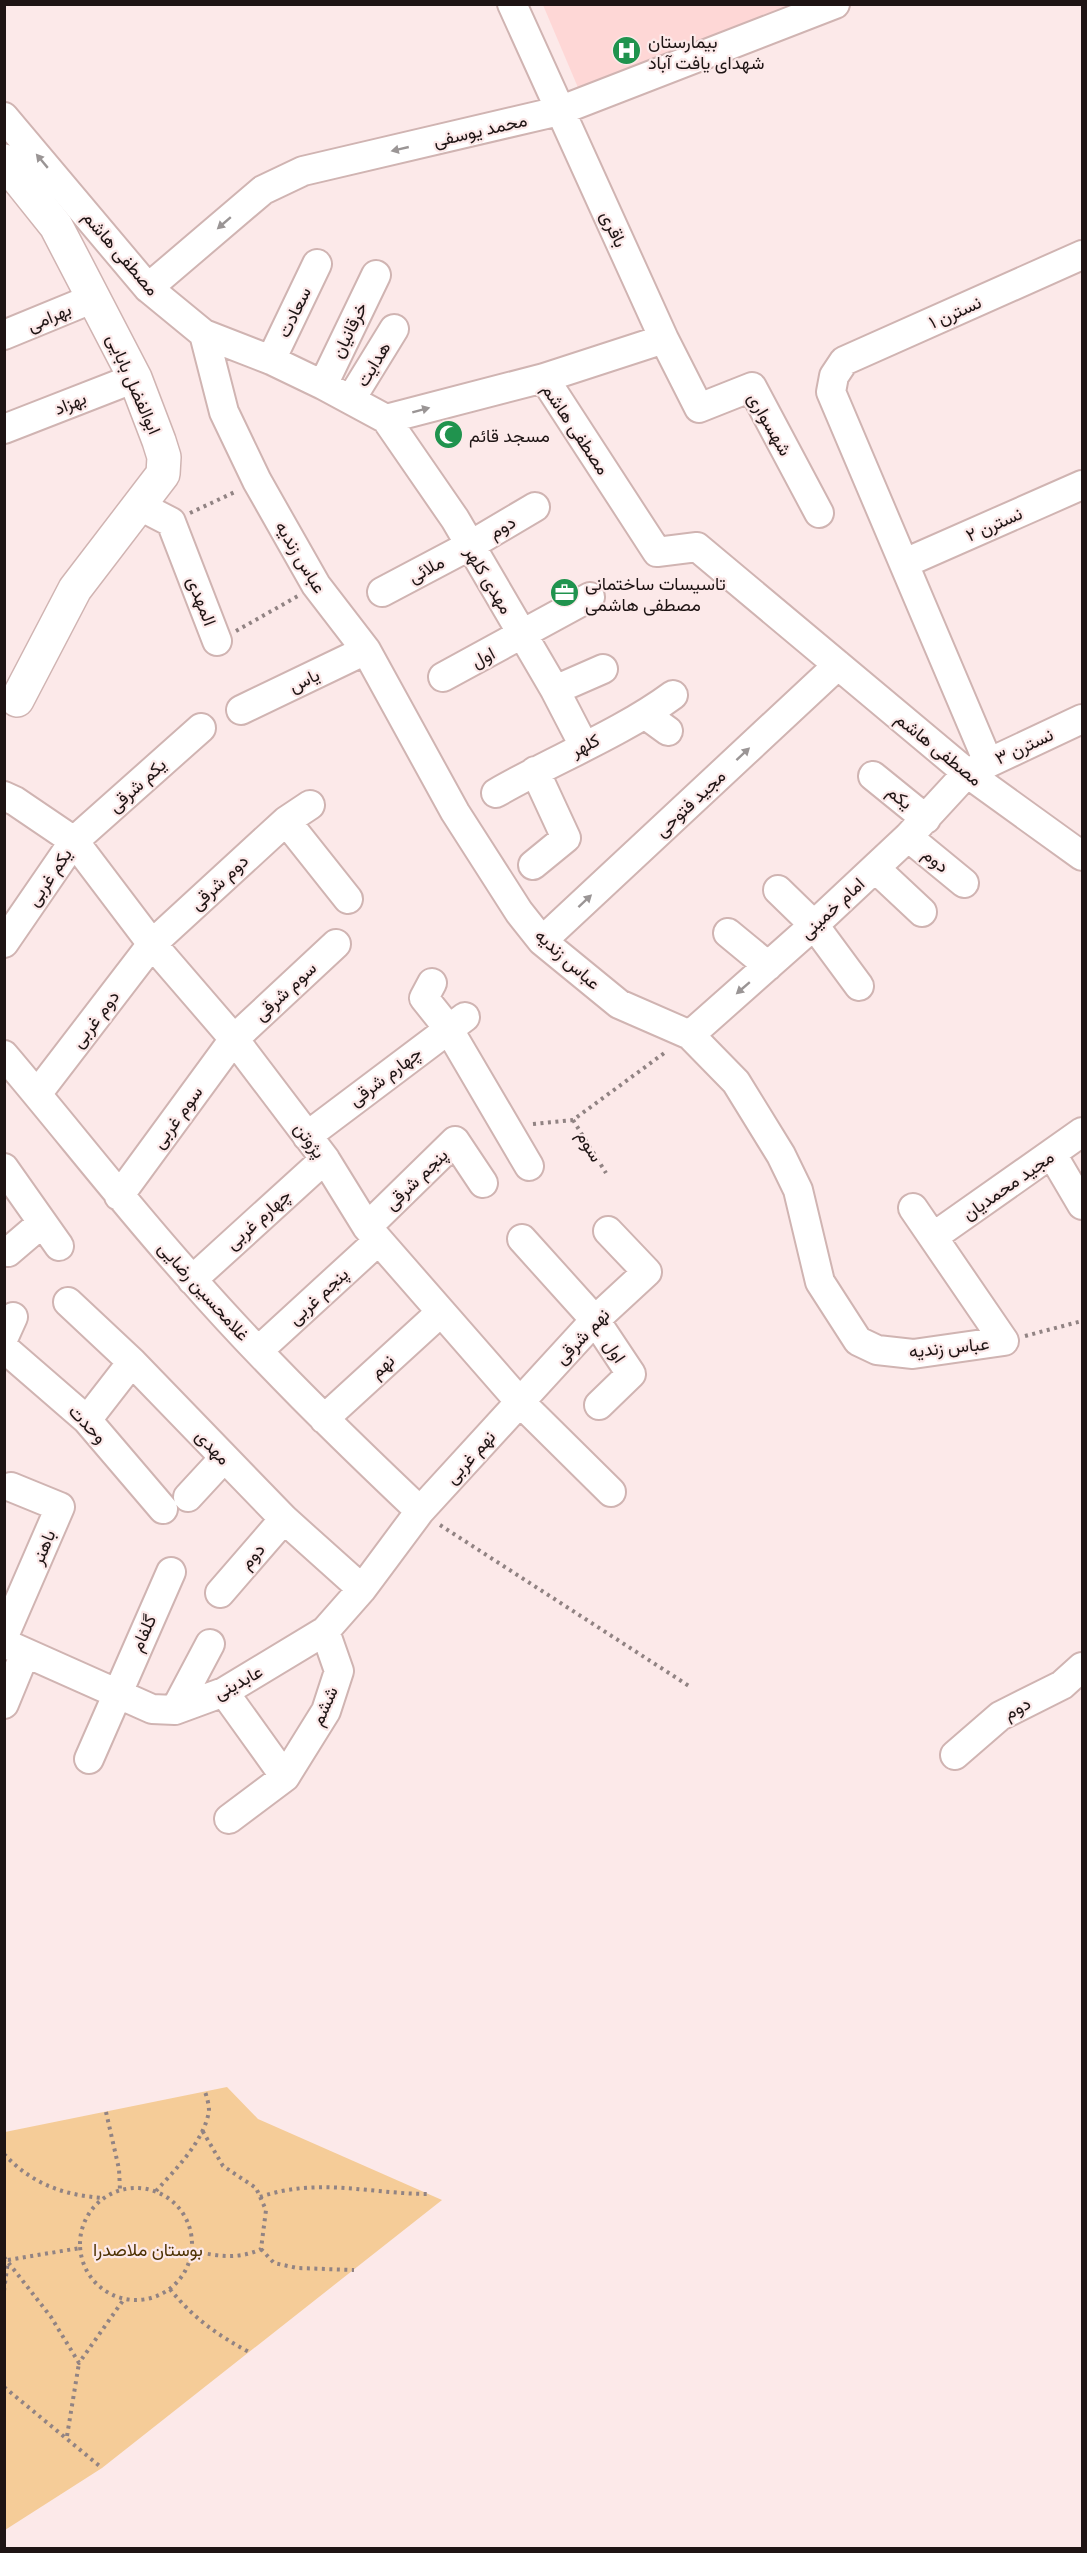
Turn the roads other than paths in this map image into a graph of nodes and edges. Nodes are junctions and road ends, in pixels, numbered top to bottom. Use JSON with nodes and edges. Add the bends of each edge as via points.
{"nodes":[{"id":1,"x":512,"y":4,"type":"edge"},
{"id":2,"x":835,"y":4,"type":"edge"},
{"id":3,"x":559,"y":111,"type":"junction"},
{"id":4,"x":4,"y":117,"type":"edge"},
{"id":5,"x":6,"y":165,"type":"edge"},
{"id":6,"x":68,"y":216,"type":"junction"},
{"id":7,"x":1083,"y":255,"type":"edge"},
{"id":8,"x":317,"y":264,"type":"dead end"},
{"id":9,"x":376,"y":275,"type":"dead end"},
{"id":10,"x":148,"y":288,"type":"junction"},
{"id":11,"x":94,"y":298,"type":"junction"},
{"id":12,"x":394,"y":329,"type":"dead end"},
{"id":13,"x":204,"y":334,"type":"junction"},
{"id":14,"x":4,"y":335,"type":"edge"},
{"id":15,"x":664,"y":339,"type":"junction"},
{"id":16,"x":271,"y":360,"type":"junction"},
{"id":17,"x":135,"y":378,"type":"junction"},
{"id":18,"x":544,"y":378,"type":"junction"},
{"id":19,"x":323,"y":385,"type":"junction"},
{"id":20,"x":351,"y":399,"type":"junction"},
{"id":21,"x":386,"y":419,"type":"junction"},
{"id":22,"x":4,"y":429,"type":"edge"},
{"id":23,"x":1083,"y":485,"type":"edge"},
{"id":24,"x":140,"y":506,"type":"junction"},
{"id":25,"x":535,"y":507,"type":"dead end"},
{"id":26,"x":819,"y":513,"type":"dead end"},
{"id":27,"x":469,"y":546,"type":"junction"},
{"id":28,"x":905,"y":563,"type":"junction"},
{"id":29,"x":382,"y":592,"type":"dead end"},
{"id":30,"x":590,"y":597,"type":"dead end"},
{"id":31,"x":522,"y":636,"type":"junction"},
{"id":32,"x":217,"y":641,"type":"road end"},
{"id":33,"x":366,"y":650,"type":"junction"},
{"id":34,"x":838,"y":665,"type":"junction"},
{"id":35,"x":603,"y":669,"type":"dead end"},
{"id":36,"x":442,"y":677,"type":"dead end"},
{"id":37,"x":555,"y":690,"type":"junction"},
{"id":38,"x":673,"y":695,"type":"dead end"},
{"id":39,"x":241,"y":710,"type":"dead end"},
{"id":40,"x":9,"y":712,"type":"edge"},
{"id":41,"x":1083,"y":719,"type":"edge"},
{"id":42,"x":201,"y":728,"type":"dead end"},
{"id":43,"x":584,"y":746,"type":"junction"},
{"id":44,"x":977,"y":767,"type":"junction"},
{"id":45,"x":535,"y":771,"type":"junction"},
{"id":46,"x":873,"y":776,"type":"dead end"},
{"id":47,"x":496,"y":793,"type":"dead end"},
{"id":48,"x":4,"y":796,"type":"edge"},
{"id":49,"x":310,"y":805,"type":"dead end"},
{"id":50,"x":286,"y":821,"type":"junction"},
{"id":51,"x":917,"y":828,"type":"junction"},
{"id":52,"x":74,"y":841,"type":"junction"},
{"id":53,"x":1083,"y":856,"type":"edge"},
{"id":54,"x":533,"y":866,"type":"dead end"},
{"id":55,"x":875,"y":868,"type":"junction"},
{"id":56,"x":964,"y":883,"type":"dead end"},
{"id":57,"x":778,"y":890,"type":"dead end"},
{"id":58,"x":348,"y":899,"type":"dead end"},
{"id":59,"x":922,"y":912,"type":"dead end"},
{"id":60,"x":814,"y":925,"type":"junction"},
{"id":61,"x":728,"y":933,"type":"dead end"},
{"id":62,"x":542,"y":941,"type":"junction"},
{"id":63,"x":4,"y":943,"type":"edge"},
{"id":64,"x":152,"y":944,"type":"junction"},
{"id":65,"x":336,"y":944,"type":"dead end"},
{"id":66,"x":768,"y":966,"type":"junction"},
{"id":67,"x":432,"y":983,"type":"dead end"},
{"id":68,"x":859,"y":986,"type":"dead end"},
{"id":69,"x":456,"y":1023,"type":"junction"},
{"id":70,"x":690,"y":1035,"type":"junction"},
{"id":71,"x":234,"y":1039,"type":"junction"},
{"id":72,"x":4,"y":1055,"type":"edge"},
{"id":73,"x":37,"y":1094,"type":"junction"},
{"id":74,"x":1083,"y":1132,"type":"edge"},
{"id":75,"x":307,"y":1136,"type":"junction"},
{"id":76,"x":1052,"y":1154,"type":"junction"},
{"id":77,"x":325,"y":1159,"type":"junction"},
{"id":78,"x":529,"y":1166,"type":"dead end"},
{"id":79,"x":4,"y":1168,"type":"edge"},
{"id":80,"x":483,"y":1183,"type":"dead end"},
{"id":81,"x":119,"y":1196,"type":"junction"},
{"id":82,"x":1083,"y":1205,"type":"edge"},
{"id":83,"x":913,"y":1208,"type":"dead end"},
{"id":84,"x":42,"y":1223,"type":"junction"},
{"id":85,"x":608,"y":1231,"type":"dead end"},
{"id":86,"x":373,"y":1234,"type":"junction"},
{"id":87,"x":933,"y":1238,"type":"junction"},
{"id":88,"x":522,"y":1239,"type":"dead end"},
{"id":89,"x":59,"y":1246,"type":"dead end"},
{"id":90,"x":8,"y":1251,"type":"dead end"},
{"id":91,"x":192,"y":1280,"type":"junction"},
{"id":92,"x":68,"y":1302,"type":"dead end"},
{"id":93,"x":441,"y":1312,"type":"junction"},
{"id":94,"x":595,"y":1320,"type":"junction"},
{"id":95,"x":4,"y":1348,"type":"edge"},
{"id":96,"x":258,"y":1351,"type":"junction"},
{"id":97,"x":132,"y":1362,"type":"junction"},
{"id":98,"x":520,"y":1402,"type":"junction"},
{"id":99,"x":599,"y":1405,"type":"dead end"},
{"id":100,"x":324,"y":1419,"type":"junction"},
{"id":101,"x":87,"y":1420,"type":"junction"},
{"id":102,"x":224,"y":1458,"type":"junction"},
{"id":103,"x":11,"y":1487,"type":"dead end"},
{"id":104,"x":611,"y":1492,"type":"dead end"},
{"id":105,"x":420,"y":1511,"type":"junction"},
{"id":106,"x":284,"y":1518,"type":"junction"},
{"id":107,"x":171,"y":1572,"type":"dead end"},
{"id":108,"x":362,"y":1589,"type":"junction"},
{"id":109,"x":220,"y":1593,"type":"dead end"},
{"id":110,"x":325,"y":1631,"type":"junction"},
{"id":111,"x":11,"y":1644,"type":"edge"},
{"id":112,"x":210,"y":1644,"type":"dead end"},
{"id":113,"x":1083,"y":1667,"type":"edge"},
{"id":114,"x":224,"y":1692,"type":"junction"},
{"id":115,"x":116,"y":1695,"type":"junction"},
{"id":116,"x":4,"y":1704,"type":"edge"},
{"id":117,"x":175,"y":1710,"type":"junction"},
{"id":118,"x":955,"y":1755,"type":"dead end"},
{"id":119,"x":89,"y":1759,"type":"dead end"},
{"id":120,"x":285,"y":1777,"type":"junction"},
{"id":121,"x":229,"y":1819,"type":"dead end"}],
"edges":[{"from":1,"to":3,"type":"street","name":"باقری"},
{"from":2,"to":3,"type":"street","name":"محمد یوسفی"},
{"from":3,"to":10,"type":"street","name":"محمد یوسفی","one_way":true,"via":[[303,171],[263,189]]},
{"from":3,"to":15,"type":"street","name":"باقری"},
{"from":6,"to":4,"type":"street","name":"مصطفی هاشم","one_way":true},
{"from":5,"to":6,"type":"main road","name":"ابوالفضل بابایی"},
{"from":6,"to":10,"type":"street","name":"مصطفی هاشم"},
{"from":6,"to":11,"type":"main road","name":"ابوالفضل بابایی"},
{"from":7,"to":28,"type":"street","name":"نسترن ۱","via":[[844,362],[834,376],[831,392]]},
{"from":8,"to":16,"type":"street","name":"سعادت"},
{"from":9,"to":19,"type":"street","name":"خرقانیان"},
{"from":10,"to":13,"type":"street","name":"مصطفی هاشم"},
{"from":11,"to":14,"type":"street","name":"بهرامی"},
{"from":11,"to":17,"type":"main road","name":"ابوالفضل بابایی"},
{"from":12,"to":20,"type":"street","name":"هدایت"},
{"from":13,"to":16,"type":"street","name":"مصطفی هاشم"},
{"from":13,"to":33,"type":"street","name":"عباس زندیه","via":[[224,412],[257,481],[316,585]]},
{"from":15,"to":18,"type":"street"},
{"from":15,"to":26,"type":"street","name":"شهسواری","via":[[699,408],[752,387]]},
{"from":16,"to":19,"type":"street","name":"مصطفی هاشم"},
{"from":17,"to":22,"type":"street","name":"بهزاد"},
{"from":17,"to":24,"type":"main road","name":"ابوالفضل بابایی","via":[[164,457],[163,474]]},
{"from":21,"to":18,"type":"street","name":"مصطفی هاشم","one_way":true},
{"from":18,"to":34,"type":"street","name":"مصطفی هاشم","via":[[657,552],[697,547]]},
{"from":19,"to":20,"type":"street","name":"مصطفی هاشم"},
{"from":20,"to":21,"type":"street","name":"مصطفی هاشم"},
{"from":21,"to":27,"type":"street","name":"مهدی کلهر"},
{"from":23,"to":28,"type":"street","name":"نسترن ۲"},
{"from":24,"to":32,"type":"street","name":"المهدی","via":[[171,522]]},
{"from":24,"to":40,"type":"main road","name":"ابوالفضل بابایی","via":[[75,589]]},
{"from":25,"to":27,"type":"street","name":"دوم"},
{"from":27,"to":29,"type":"street","name":"ملائی"},
{"from":27,"to":31,"type":"street","name":"مهدی کلهر"},
{"from":28,"to":44,"type":"street"},
{"from":30,"to":31,"type":"street","name":"اول"},
{"from":31,"to":36,"type":"street","name":"اول"},
{"from":31,"to":37,"type":"street","name":"مهدی کلهر"},
{"from":33,"to":39,"type":"street","name":"یاس"},
{"from":33,"to":62,"type":"street","name":"عباس زندیه","via":[[455,812]]},
{"from":34,"to":44,"type":"street","name":"مصطفی هاشم"},
{"from":62,"to":34,"type":"street","name":"مجید فتوحی","one_way":true},
{"from":35,"to":37,"type":"street"},
{"from":37,"to":43,"type":"street","name":"مهدی کلهر"},
{"from":38,"to":43,"type":"street","name":"کلهر","via":[[657,723]]},
{"from":41,"to":44,"type":"street","name":"نسترن ۳"},
{"from":42,"to":52,"type":"street","name":"یکم شرقی"},
{"from":43,"to":45,"type":"street","name":"کلهر"},
{"from":44,"to":51,"type":"street","name":"امام خمینی"},
{"from":44,"to":53,"type":"street","name":"مصطفی هاشم"},
{"from":45,"to":47,"type":"street","name":"کلهر"},
{"from":45,"to":54,"type":"street","via":[[566,838]]},
{"from":46,"to":51,"type":"street","name":"یکم"},
{"from":48,"to":52,"type":"street","name":"پژوتن"},
{"from":49,"to":50,"type":"street","name":"دوم شرقی"},
{"from":50,"to":58,"type":"street"},
{"from":50,"to":64,"type":"street","name":"دوم شرقی"},
{"from":51,"to":55,"type":"street","name":"امام خمینی"},
{"from":51,"to":56,"type":"street","name":"دوم"},
{"from":52,"to":63,"type":"street","name":"یکم غربی"},
{"from":52,"to":64,"type":"street","name":"پژوتن"},
{"from":55,"to":59,"type":"street"},
{"from":55,"to":60,"type":"street","name":"امام خمینی"},
{"from":57,"to":60,"type":"street"},
{"from":60,"to":66,"type":"street","name":"امام خمینی"},
{"from":60,"to":68,"type":"street"},
{"from":61,"to":66,"type":"street"},
{"from":62,"to":70,"type":"street","name":"عباس زندیه","via":[[619,1004]]},
{"from":64,"to":71,"type":"street","name":"پژوتن"},
{"from":64,"to":73,"type":"street","name":"دوم غربی"},
{"from":65,"to":71,"type":"street","name":"سوم شرقی"},
{"from":66,"to":70,"type":"street","name":"امام خمینی","one_way":true},
{"from":67,"to":69,"type":"street","via":[[424,998]]},
{"from":69,"to":75,"type":"street","name":"چهارم شرقی"},
{"from":69,"to":78,"type":"street"},
{"from":70,"to":87,"type":"street","name":"عباس زندیه","via":[[736,1082],[781,1155],[798,1190],[820,1282],[858,1341],[877,1350],[913,1354],[1004,1341]]},
{"from":71,"to":75,"type":"street","name":"پژوتن"},
{"from":71,"to":81,"type":"street","name":"سوم غربی"},
{"from":72,"to":73,"type":"street","name":"غلامحسین رضایی"},
{"from":73,"to":81,"type":"street","name":"غلامحسین رضایی"},
{"from":74,"to":76,"type":"street","name":"مجید محمدیان"},
{"from":75,"to":77,"type":"street","name":"پژوتن"},
{"from":76,"to":82,"type":"street"},
{"from":76,"to":87,"type":"street","name":"مجید محمدیان"},
{"from":77,"to":86,"type":"street","name":"پژوتن"},
{"from":77,"to":91,"type":"street","name":"چهارم غربی"},
{"from":79,"to":84,"type":"street"},
{"from":80,"to":86,"type":"street","name":"پنجم شرقی","via":[[455,1142]]},
{"from":81,"to":91,"type":"street","name":"غلامحسین رضایی"},
{"from":83,"to":87,"type":"street"},
{"from":84,"to":89,"type":"street"},
{"from":84,"to":90,"type":"street"},
{"from":85,"to":94,"type":"street","name":"نهم شرقی","via":[[647,1272]]},
{"from":86,"to":93,"type":"street","name":"پژوتن"},
{"from":86,"to":96,"type":"street","name":"پنجم غربی"},
{"from":88,"to":94,"type":"street"},
{"from":91,"to":96,"type":"street","name":"غلامحسین رضایی"},
{"from":92,"to":97,"type":"street","name":"مهدی"},
{"from":93,"to":98,"type":"street","name":"پژوتن"},
{"from":93,"to":100,"type":"street","name":"نهم"},
{"from":94,"to":98,"type":"street","name":"نهم شرقی"},
{"from":94,"to":99,"type":"street","name":"اول","via":[[631,1374]]},
{"from":95,"to":101,"type":"street","name":"وحدت"},
{"from":96,"to":100,"type":"street","name":"غلامحسین رضایی"},
{"from":97,"to":101,"type":"street"},
{"from":97,"to":102,"type":"street","name":"مهدی"},
{"from":98,"to":104,"type":"street","name":"پژوتن"},
{"from":98,"to":105,"type":"street","name":"نهم غربی"},
{"from":100,"to":105,"type":"street","name":"غلامحسین رضایی"},
{"from":101,"to":102,"type":"street","name":"وحدت","via":[[175,1503]]},
{"from":102,"to":106,"type":"street","name":"مهدی"},
{"from":103,"to":111,"type":"street","name":"باهنر","via":[[60,1507]]},
{"from":105,"to":108,"type":"street","name":"عابدینی"},
{"from":106,"to":108,"type":"street","name":"مهدی"},
{"from":106,"to":109,"type":"street","name":"دوم"},
{"from":107,"to":115,"type":"street","name":"گلفام"},
{"from":108,"to":110,"type":"street","name":"عابدینی"},
{"from":110,"to":114,"type":"street","name":"عابدینی"},
{"from":110,"to":120,"type":"street","name":"ششم","via":[[339,1671],[326,1711]]},
{"from":111,"to":115,"type":"street","name":"عابدینی"},
{"from":111,"to":116,"type":"street"},
{"from":112,"to":117,"type":"street"},
{"from":113,"to":118,"type":"street","name":"دوم","via":[[1062,1684],[1000,1716]]},
{"from":114,"to":117,"type":"street","name":"عابدینی"},
{"from":114,"to":120,"type":"street"},
{"from":115,"to":117,"type":"street","name":"عابدینی","via":[[152,1709]]},
{"from":115,"to":119,"type":"street","name":"گلفام"},
{"from":120,"to":121,"type":"street","name":"ششم"}]}
